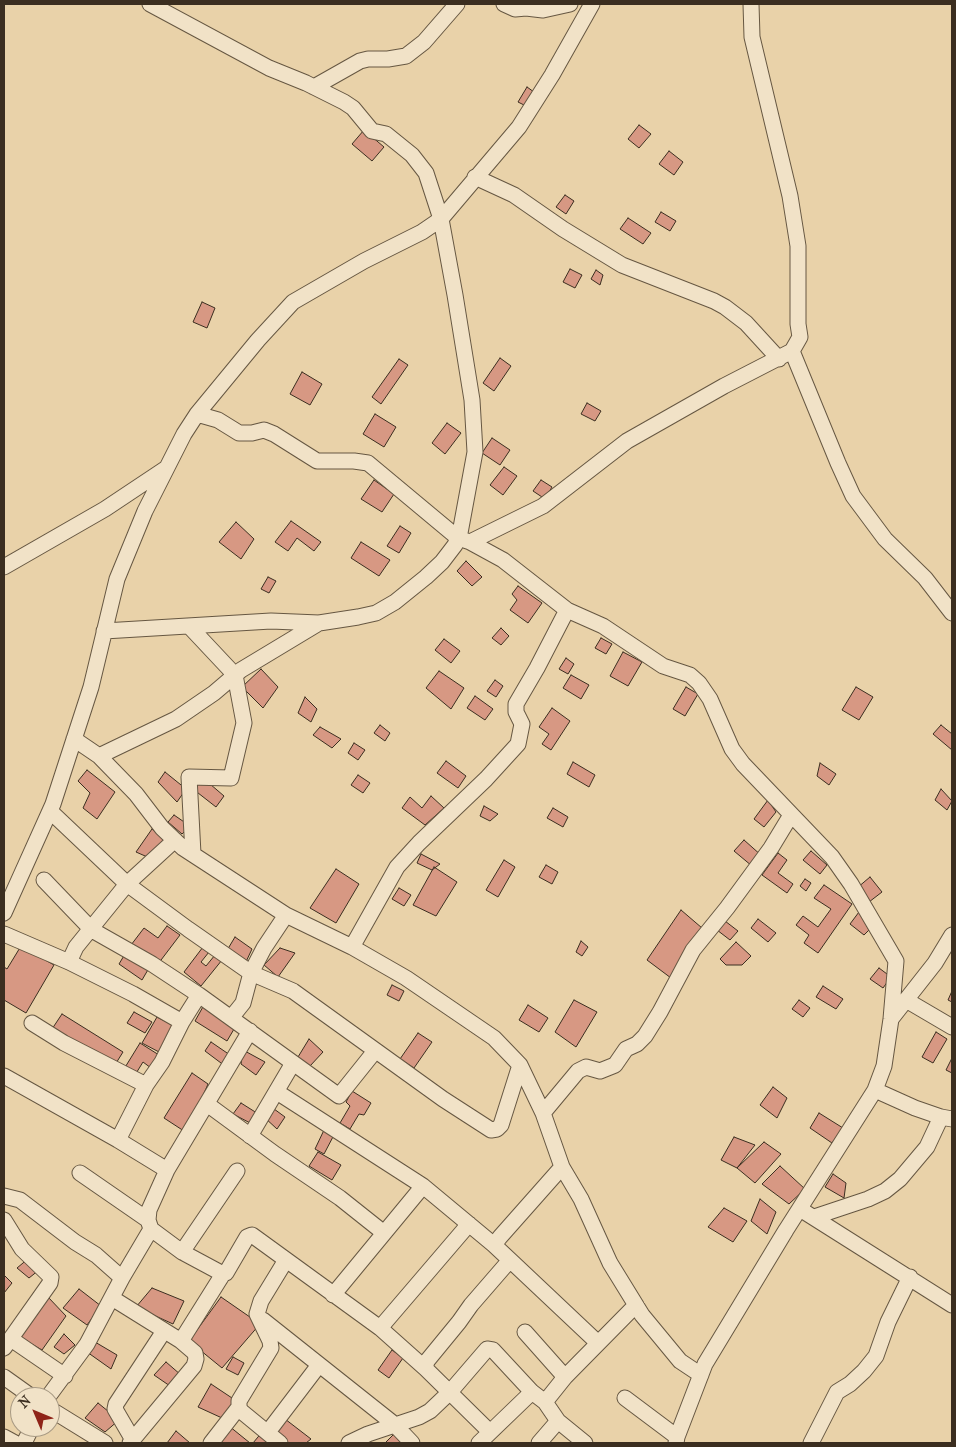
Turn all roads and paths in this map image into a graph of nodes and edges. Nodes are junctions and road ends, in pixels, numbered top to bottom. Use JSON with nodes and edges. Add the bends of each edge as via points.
{"nodes":[{"id":1,"x":150,"y":4,"type":"edge"},
{"id":2,"x":458,"y":4,"type":"edge"},
{"id":3,"x":504,"y":4,"type":"edge"},
{"id":4,"x":570,"y":4,"type":"edge"},
{"id":5,"x":592,"y":4,"type":"edge"},
{"id":6,"x":751,"y":4,"type":"edge"},
{"id":7,"x":314,"y":86,"type":"junction"},
{"id":8,"x":475,"y":177,"type":"junction"},
{"id":9,"x":441,"y":219,"type":"junction"},
{"id":10,"x":786,"y":355,"type":"junction"},
{"id":11,"x":197,"y":414,"type":"junction"},
{"id":12,"x":167,"y":468,"type":"junction"},
{"id":13,"x":464,"y":540,"type":"junction"},
{"id":14,"x":4,"y":567,"type":"edge"},
{"id":15,"x":567,"y":610,"type":"junction"},
{"id":16,"x":952,"y":613,"type":"edge"},
{"id":17,"x":319,"y":622,"type":"junction"},
{"id":18,"x":189,"y":626,"type":"junction"},
{"id":19,"x":104,"y":631,"type":"junction"},
{"id":20,"x":235,"y":676,"type":"junction"},
{"id":21,"x":74,"y":739,"type":"junction"},
{"id":22,"x":99,"y":756,"type":"junction"},
{"id":23,"x":50,"y":811,"type":"junction"},
{"id":24,"x":791,"y":815,"type":"junction"},
{"id":25,"x":175,"y":840,"type":"junction"},
{"id":26,"x":193,"y":854,"type":"junction"},
{"id":27,"x":44,"y":880,"type":"dead end"},
{"id":28,"x":127,"y":884,"type":"junction"},
{"id":29,"x":4,"y":913,"type":"edge"},
{"id":30,"x":286,"y":915,"type":"junction"},
{"id":31,"x":92,"y":930,"type":"junction"},
{"id":32,"x":4,"y":934,"type":"edge"},
{"id":33,"x":952,"y":935,"type":"edge"},
{"id":34,"x":352,"y":947,"type":"junction"},
{"id":35,"x":69,"y":962,"type":"junction"},
{"id":36,"x":251,"y":973,"type":"junction"},
{"id":37,"x":199,"y":995,"type":"junction"},
{"id":38,"x":906,"y":1000,"type":"junction"},
{"id":39,"x":231,"y":1018,"type":"junction"},
{"id":40,"x":891,"y":1019,"type":"junction"},
{"id":41,"x":182,"y":1022,"type":"junction"},
{"id":42,"x":32,"y":1023,"type":"dead end"},
{"id":43,"x":952,"y":1027,"type":"edge"},
{"id":44,"x":250,"y":1031,"type":"junction"},
{"id":45,"x":375,"y":1051,"type":"junction"},
{"id":46,"x":293,"y":1063,"type":"junction"},
{"id":47,"x":520,"y":1065,"type":"junction"},
{"id":48,"x":4,"y":1076,"type":"edge"},
{"id":49,"x":146,"y":1085,"type":"junction"},
{"id":50,"x":876,"y":1090,"type":"junction"},
{"id":51,"x":277,"y":1092,"type":"junction"},
{"id":52,"x":207,"y":1104,"type":"junction"},
{"id":53,"x":543,"y":1113,"type":"junction"},
{"id":54,"x":946,"y":1118,"type":"edge"},
{"id":55,"x":250,"y":1136,"type":"junction"},
{"id":56,"x":118,"y":1140,"type":"junction"},
{"id":57,"x":562,"y":1168,"type":"junction"},
{"id":58,"x":167,"y":1170,"type":"junction"},
{"id":59,"x":237,"y":1171,"type":"dead end"},
{"id":60,"x":80,"y":1173,"type":"dead end"},
{"id":61,"x":423,"y":1186,"type":"junction"},
{"id":62,"x":4,"y":1196,"type":"edge"},
{"id":63,"x":800,"y":1209,"type":"junction"},
{"id":64,"x":814,"y":1217,"type":"junction"},
{"id":65,"x":4,"y":1220,"type":"edge"},
{"id":66,"x":469,"y":1224,"type":"junction"},
{"id":67,"x":150,"y":1225,"type":"junction"},
{"id":68,"x":384,"y":1233,"type":"junction"},
{"id":69,"x":494,"y":1245,"type":"junction"},
{"id":70,"x":182,"y":1252,"type":"junction"},
{"id":71,"x":286,"y":1260,"type":"junction"},
{"id":72,"x":510,"y":1260,"type":"junction"},
{"id":73,"x":223,"y":1274,"type":"junction"},
{"id":74,"x":910,"y":1277,"type":"junction"},
{"id":75,"x":122,"y":1278,"type":"junction"},
{"id":76,"x":333,"y":1295,"type":"junction"},
{"id":77,"x":112,"y":1298,"type":"junction"},
{"id":78,"x":636,"y":1305,"type":"junction"},
{"id":79,"x":952,"y":1305,"type":"edge"},
{"id":80,"x":258,"y":1317,"type":"junction"},
{"id":81,"x":380,"y":1328,"type":"junction"},
{"id":82,"x":164,"y":1331,"type":"junction"},
{"id":83,"x":525,"y":1332,"type":"dead end"},
{"id":84,"x":181,"y":1341,"type":"junction"},
{"id":85,"x":7,"y":1343,"type":"edge"},
{"id":86,"x":598,"y":1343,"type":"junction"},
{"id":87,"x":319,"y":1365,"type":"junction"},
{"id":88,"x":426,"y":1369,"type":"junction"},
{"id":89,"x":701,"y":1375,"type":"junction"},
{"id":90,"x":65,"y":1376,"type":"junction"},
{"id":91,"x":4,"y":1377,"type":"edge"},
{"id":92,"x":565,"y":1377,"type":"junction"},
{"id":93,"x":18,"y":1387,"type":"edge"},
{"id":94,"x":56,"y":1387,"type":"edge"},
{"id":95,"x":450,"y":1392,"type":"junction"},
{"id":96,"x":532,"y":1392,"type":"junction"},
{"id":97,"x":625,"y":1398,"type":"dead end"},
{"id":98,"x":545,"y":1402,"type":"junction"},
{"id":99,"x":238,"y":1407,"type":"junction"},
{"id":100,"x":60,"y":1415,"type":"edge"},
{"id":101,"x":558,"y":1421,"type":"junction"},
{"id":102,"x":394,"y":1424,"type":"junction"},
{"id":103,"x":268,"y":1432,"type":"junction"},
{"id":104,"x":490,"y":1432,"type":"junction"},
{"id":105,"x":4,"y":1437,"type":"edge"},
{"id":106,"x":677,"y":1440,"type":"edge"},
{"id":107,"x":131,"y":1441,"type":"edge"},
{"id":108,"x":15,"y":1443,"type":"edge"},
{"id":109,"x":105,"y":1443,"type":"edge"},
{"id":110,"x":211,"y":1443,"type":"edge"},
{"id":111,"x":280,"y":1443,"type":"edge"},
{"id":112,"x":349,"y":1443,"type":"edge"},
{"id":113,"x":412,"y":1443,"type":"edge"},
{"id":114,"x":479,"y":1443,"type":"edge"},
{"id":115,"x":539,"y":1443,"type":"edge"},
{"id":116,"x":585,"y":1443,"type":"edge"},
{"id":117,"x":811,"y":1443,"type":"edge"}],
"edges":[{"from":1,"to":7,"type":"street","via":[[269,68]]},
{"from":2,"to":7,"type":"street","via":[[424,42],[406,56],[360,61]]},
{"from":3,"to":4,"type":"street","via":[[515,9],[543,10]]},
{"from":5,"to":8,"type":"street","via":[[519,127]]},
{"from":6,"to":10,"type":"street","via":[[752,36],[790,196],[798,246],[800,337]]},
{"from":7,"to":9,"type":"street","via":[[353,108],[372,131],[386,134],[412,155],[426,173]]},
{"from":8,"to":9,"type":"street"},
{"from":8,"to":10,"type":"street","via":[[514,195],[622,265],[714,300]]},
{"from":9,"to":11,"type":"street","via":[[293,302]]},
{"from":9,"to":13,"type":"street","via":[[472,400],[475,452]]},
{"from":10,"to":13,"type":"street","via":[[627,441],[544,506]]},
{"from":10,"to":16,"type":"street","via":[[853,496],[886,539],[925,578]]},
{"from":11,"to":12,"type":"street"},
{"from":11,"to":13,"type":"street","via":[[218,420],[239,433],[264,430],[317,461],[368,463]]},
{"from":12,"to":14,"type":"street","via":[[105,509]]},
{"from":12,"to":19,"type":"street","via":[[117,579]]},
{"from":13,"to":15,"type":"street","via":[[503,560]]},
{"from":13,"to":17,"type":"street","via":[[455,545],[426,577],[376,613]]},
{"from":15,"to":24,"type":"street","via":[[603,626],[663,666],[690,675],[699,683],[710,699],[732,749]]},
{"from":15,"to":34,"type":"street","via":[[516,704],[522,724],[518,744],[397,867]]},
{"from":17,"to":18,"type":"street"},
{"from":17,"to":20,"type":"street"},
{"from":18,"to":19,"type":"street"},
{"from":18,"to":20,"type":"street"},
{"from":19,"to":21,"type":"street"},
{"from":20,"to":22,"type":"street","via":[[176,720]]},
{"from":20,"to":26,"type":"street","via":[[244,723],[232,778],[189,777]]},
{"from":21,"to":22,"type":"street"},
{"from":21,"to":23,"type":"street"},
{"from":22,"to":25,"type":"street"},
{"from":23,"to":28,"type":"street"},
{"from":23,"to":29,"type":"street"},
{"from":24,"to":40,"type":"street","via":[[832,857],[896,960]]},
{"from":24,"to":53,"type":"street","via":[[771,848],[693,950],[645,1036],[626,1049],[615,1065],[600,1071],[586,1067],[578,1071]]},
{"from":25,"to":26,"type":"street"},
{"from":25,"to":28,"type":"street"},
{"from":26,"to":30,"type":"street"},
{"from":27,"to":31,"type":"street"},
{"from":28,"to":31,"type":"street"},
{"from":28,"to":36,"type":"street"},
{"from":30,"to":34,"type":"street"},
{"from":30,"to":36,"type":"street"},
{"from":31,"to":35,"type":"street","via":[[76,947]]},
{"from":31,"to":37,"type":"street"},
{"from":32,"to":35,"type":"street"},
{"from":33,"to":38,"type":"street"},
{"from":34,"to":47,"type":"street","via":[[406,978],[494,1038]]},
{"from":35,"to":41,"type":"street"},
{"from":36,"to":39,"type":"street","via":[[243,1003]]},
{"from":36,"to":45,"type":"street","via":[[293,991]]},
{"from":37,"to":39,"type":"street"},
{"from":37,"to":41,"type":"street"},
{"from":38,"to":40,"type":"street"},
{"from":38,"to":43,"type":"street"},
{"from":39,"to":44,"type":"street"},
{"from":40,"to":50,"type":"street","via":[[884,1066]]},
{"from":41,"to":49,"type":"street"},
{"from":42,"to":49,"type":"street"},
{"from":44,"to":46,"type":"street"},
{"from":44,"to":52,"type":"street"},
{"from":45,"to":46,"type":"street","via":[[339,1096]]},
{"from":45,"to":47,"type":"street","via":[[491,1130],[501,1125]]},
{"from":46,"to":51,"type":"street"},
{"from":47,"to":53,"type":"street"},
{"from":48,"to":56,"type":"street"},
{"from":49,"to":56,"type":"street"},
{"from":50,"to":54,"type":"street"},
{"from":50,"to":63,"type":"street"},
{"from":51,"to":55,"type":"street"},
{"from":51,"to":61,"type":"street"},
{"from":52,"to":55,"type":"street"},
{"from":52,"to":58,"type":"street"},
{"from":53,"to":57,"type":"street"},
{"from":54,"to":64,"type":"street","via":[[927,1147],[900,1179],[885,1191]]},
{"from":55,"to":68,"type":"street","via":[[340,1198]]},
{"from":56,"to":58,"type":"street"},
{"from":57,"to":69,"type":"street"},
{"from":57,"to":78,"type":"street","via":[[581,1200],[610,1263]]},
{"from":58,"to":67,"type":"street","via":[[149,1210]]},
{"from":59,"to":70,"type":"street"},
{"from":60,"to":67,"type":"street"},
{"from":61,"to":66,"type":"street"},
{"from":61,"to":68,"type":"street"},
{"from":62,"to":75,"type":"street","via":[[20,1200]]},
{"from":63,"to":64,"type":"street"},
{"from":63,"to":89,"type":"street","via":[[704,1364]]},
{"from":64,"to":74,"type":"street"},
{"from":65,"to":85,"type":"street","via":[[22,1249],[51,1277]]},
{"from":66,"to":69,"type":"street"},
{"from":66,"to":81,"type":"street"},
{"from":67,"to":70,"type":"street"},
{"from":67,"to":75,"type":"street"},
{"from":68,"to":76,"type":"street"},
{"from":69,"to":72,"type":"street"},
{"from":70,"to":73,"type":"street"},
{"from":71,"to":73,"type":"street","via":[[252,1235],[247,1237]]},
{"from":71,"to":76,"type":"street"},
{"from":71,"to":80,"type":"street","via":[[261,1301]]},
{"from":72,"to":86,"type":"street"},
{"from":72,"to":88,"type":"street","via":[[427,1362]]},
{"from":73,"to":84,"type":"street"},
{"from":74,"to":79,"type":"street"},
{"from":74,"to":117,"type":"street","via":[[876,1356],[850,1384],[837,1392]]},
{"from":75,"to":77,"type":"street"},
{"from":76,"to":81,"type":"street"},
{"from":77,"to":82,"type":"street"},
{"from":77,"to":90,"type":"street"},
{"from":78,"to":86,"type":"street"},
{"from":78,"to":89,"type":"street","via":[[680,1360]]},
{"from":80,"to":87,"type":"street"},
{"from":80,"to":99,"type":"street","via":[[272,1348]]},
{"from":81,"to":88,"type":"street"},
{"from":82,"to":84,"type":"street"},
{"from":82,"to":107,"type":"street","via":[[116,1404],[115,1409]]},
{"from":83,"to":92,"type":"street"},
{"from":84,"to":107,"type":"street","via":[[195,1354],[194,1366]]},
{"from":85,"to":90,"type":"street"},
{"from":86,"to":92,"type":"street"},
{"from":87,"to":102,"type":"street"},
{"from":87,"to":103,"type":"street"},
{"from":88,"to":95,"type":"street"},
{"from":89,"to":106,"type":"street"},
{"from":90,"to":94,"type":"street"},
{"from":91,"to":93,"type":"street"},
{"from":92,"to":98,"type":"street"},
{"from":95,"to":96,"type":"street","via":[[487,1349],[493,1350]]},
{"from":95,"to":102,"type":"street","via":[[430,1411]]},
{"from":95,"to":104,"type":"street"},
{"from":96,"to":98,"type":"street"},
{"from":96,"to":104,"type":"street"},
{"from":97,"to":106,"type":"street"},
{"from":98,"to":101,"type":"street"},
{"from":99,"to":103,"type":"street"},
{"from":99,"to":110,"type":"street"},
{"from":100,"to":109,"type":"street"},
{"from":101,"to":115,"type":"street"},
{"from":101,"to":116,"type":"street"},
{"from":102,"to":112,"type":"street"},
{"from":102,"to":113,"type":"street"},
{"from":103,"to":111,"type":"street"},
{"from":104,"to":114,"type":"street"},
{"from":105,"to":108,"type":"street"}]}
